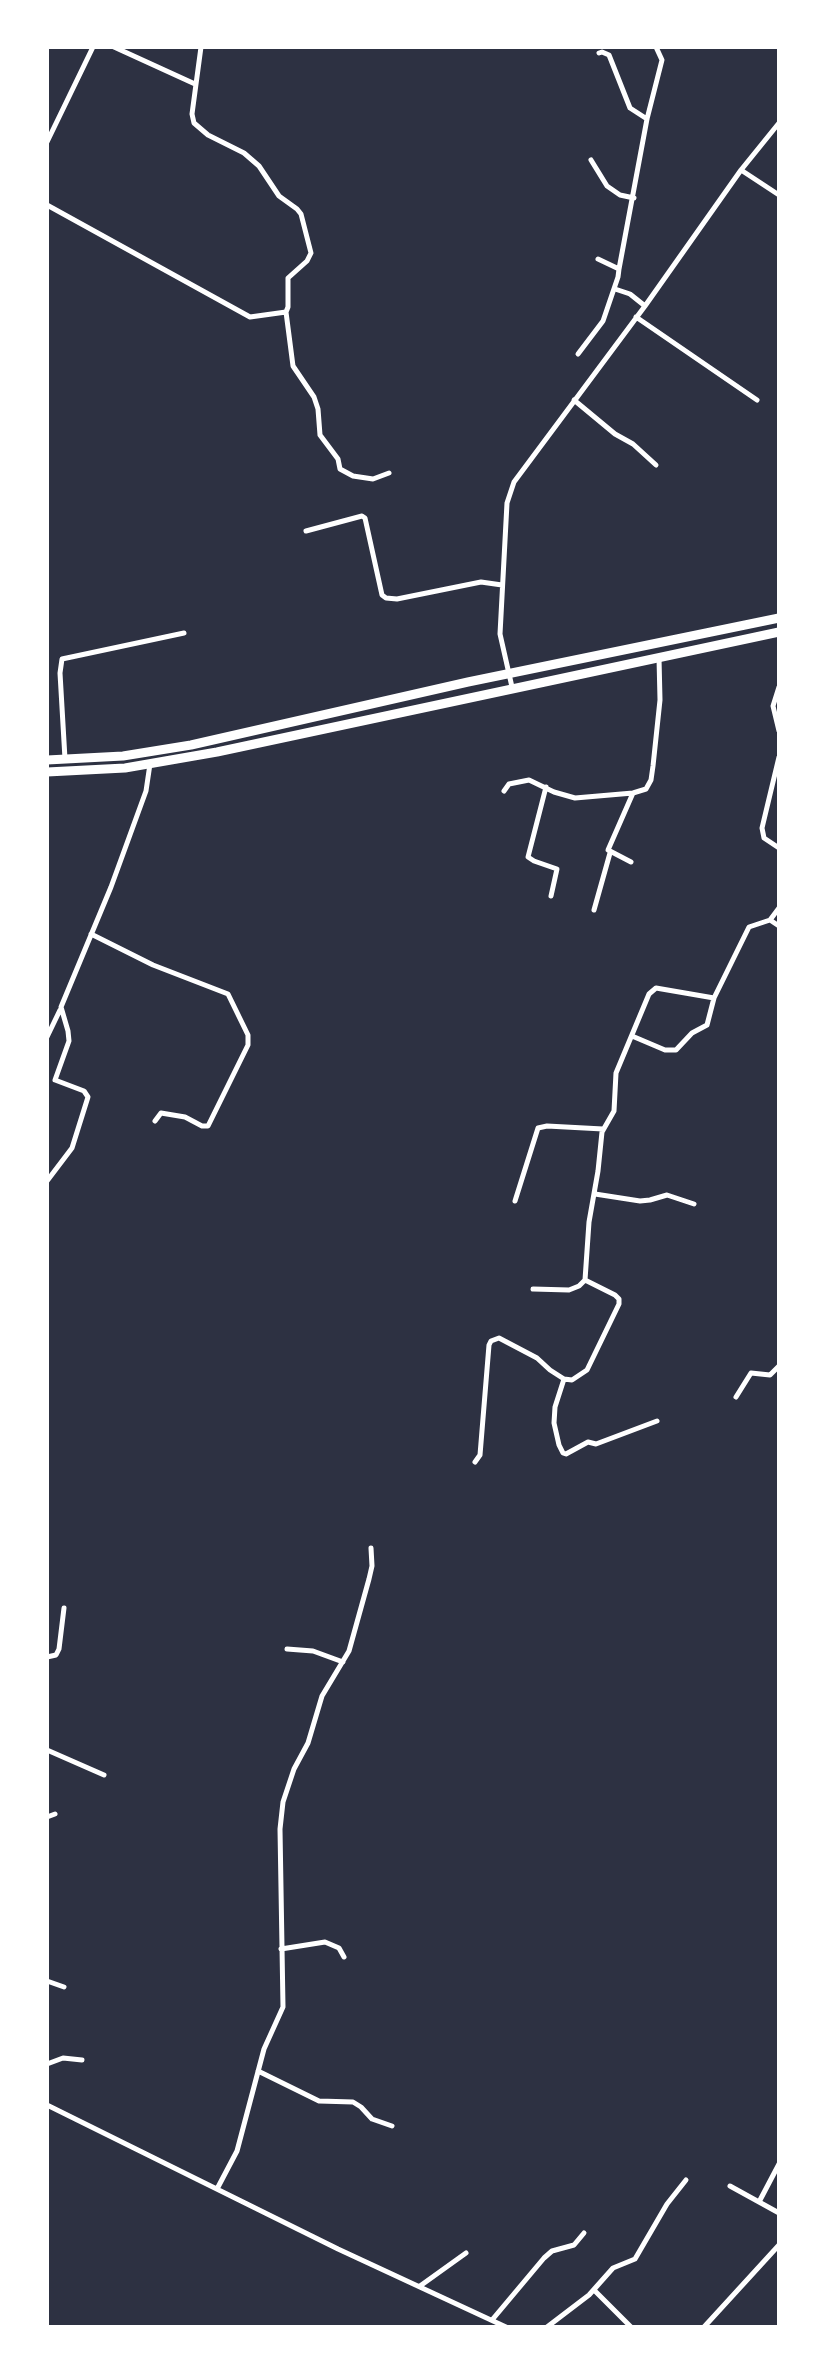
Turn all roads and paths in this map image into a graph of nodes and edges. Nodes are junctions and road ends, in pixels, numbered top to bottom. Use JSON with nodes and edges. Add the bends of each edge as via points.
{"nodes":[{"id":1,"x":93,"y":47,"type":"edge"},
{"id":2,"x":114,"y":47,"type":"edge"},
{"id":3,"x":201,"y":47,"type":"edge"},
{"id":4,"x":656,"y":47,"type":"edge"},
{"id":5,"x":598,"y":53,"type":"dead end"},
{"id":6,"x":195,"y":84,"type":"junction"},
{"id":7,"x":648,"y":119,"type":"junction"},
{"id":8,"x":779,"y":123,"type":"edge"},
{"id":9,"x":47,"y":142,"type":"edge"},
{"id":10,"x":591,"y":160,"type":"dead end"},
{"id":11,"x":741,"y":170,"type":"junction"},
{"id":12,"x":779,"y":195,"type":"edge"},
{"id":13,"x":634,"y":198,"type":"junction"},
{"id":14,"x":47,"y":205,"type":"edge"},
{"id":15,"x":598,"y":259,"type":"dead end"},
{"id":16,"x":619,"y":269,"type":"junction"},
{"id":17,"x":615,"y":289,"type":"junction"},
{"id":18,"x":645,"y":306,"type":"junction"},
{"id":19,"x":286,"y":312,"type":"junction"},
{"id":20,"x":636,"y":317,"type":"junction"},
{"id":21,"x":578,"y":354,"type":"dead end"},
{"id":22,"x":575,"y":400,"type":"junction"},
{"id":23,"x":757,"y":400,"type":"dead end"},
{"id":24,"x":656,"y":465,"type":"dead end"},
{"id":25,"x":388,"y":473,"type":"dead end"},
{"id":26,"x":306,"y":531,"type":"dead end"},
{"id":27,"x":502,"y":585,"type":"junction"},
{"id":28,"x":779,"y":618,"type":"edge"},
{"id":29,"x":779,"y":632,"type":"edge"},
{"id":30,"x":184,"y":633,"type":"dead end"},
{"id":31,"x":659,"y":657,"type":"junction"},
{"id":32,"x":509,"y":673,"type":"junction"},
{"id":33,"x":512,"y":687,"type":"junction"},
{"id":34,"x":779,"y":687,"type":"edge"},
{"id":35,"x":779,"y":731,"type":"edge"},
{"id":36,"x":779,"y":757,"type":"edge"},
{"id":37,"x":65,"y":759,"type":"junction"},
{"id":38,"x":47,"y":760,"type":"edge"},
{"id":39,"x":150,"y":764,"type":"junction"},
{"id":40,"x":47,"y":772,"type":"edge"},
{"id":41,"x":546,"y":788,"type":"junction"},
{"id":42,"x":504,"y":791,"type":"dead end"},
{"id":43,"x":634,"y":793,"type":"junction"},
{"id":44,"x":779,"y":848,"type":"edge"},
{"id":45,"x":610,"y":853,"type":"junction"},
{"id":46,"x":631,"y":862,"type":"dead end"},
{"id":47,"x":551,"y":897,"type":"dead end"},
{"id":48,"x":779,"y":908,"type":"edge"},
{"id":49,"x":594,"y":910,"type":"dead end"},
{"id":50,"x":770,"y":920,"type":"junction"},
{"id":51,"x":779,"y":926,"type":"edge"},
{"id":52,"x":91,"y":934,"type":"junction"},
{"id":53,"x":714,"y":998,"type":"junction"},
{"id":54,"x":60,"y":1010,"type":"junction"},
{"id":55,"x":632,"y":1036,"type":"junction"},
{"id":56,"x":47,"y":1037,"type":"edge"},
{"id":57,"x":155,"y":1121,"type":"dead end"},
{"id":58,"x":603,"y":1129,"type":"junction"},
{"id":59,"x":47,"y":1181,"type":"edge"},
{"id":60,"x":595,"y":1194,"type":"junction"},
{"id":61,"x":515,"y":1201,"type":"dead end"},
{"id":62,"x":694,"y":1204,"type":"dead end"},
{"id":63,"x":584,"y":1280,"type":"junction"},
{"id":64,"x":533,"y":1289,"type":"dead end"},
{"id":65,"x":779,"y":1366,"type":"edge"},
{"id":66,"x":564,"y":1379,"type":"junction"},
{"id":67,"x":736,"y":1397,"type":"dead end"},
{"id":68,"x":657,"y":1421,"type":"dead end"},
{"id":69,"x":475,"y":1462,"type":"dead end"},
{"id":70,"x":371,"y":1548,"type":"dead end"},
{"id":71,"x":64,"y":1608,"type":"dead end"},
{"id":72,"x":287,"y":1649,"type":"dead end"},
{"id":73,"x":47,"y":1657,"type":"edge"},
{"id":74,"x":342,"y":1662,"type":"junction"},
{"id":75,"x":47,"y":1750,"type":"edge"},
{"id":76,"x":104,"y":1775,"type":"dead end"},
{"id":77,"x":55,"y":1814,"type":"dead end"},
{"id":78,"x":47,"y":1816,"type":"edge"},
{"id":79,"x":281,"y":1948,"type":"junction"},
{"id":80,"x":344,"y":1956,"type":"dead end"},
{"id":81,"x":47,"y":1981,"type":"edge"},
{"id":82,"x":64,"y":1987,"type":"dead end"},
{"id":83,"x":82,"y":2060,"type":"dead end"},
{"id":84,"x":47,"y":2064,"type":"edge"},
{"id":85,"x":258,"y":2071,"type":"junction"},
{"id":86,"x":47,"y":2105,"type":"edge"},
{"id":87,"x":392,"y":2126,"type":"dead end"},
{"id":88,"x":779,"y":2164,"type":"edge"},
{"id":89,"x":685,"y":2180,"type":"dead end"},
{"id":90,"x":730,"y":2186,"type":"dead end"},
{"id":91,"x":217,"y":2189,"type":"junction"},
{"id":92,"x":759,"y":2202,"type":"junction"},
{"id":93,"x":779,"y":2213,"type":"edge"},
{"id":94,"x":584,"y":2233,"type":"dead end"},
{"id":95,"x":779,"y":2245,"type":"edge"},
{"id":96,"x":466,"y":2253,"type":"dead end"},
{"id":97,"x":421,"y":2286,"type":"junction"},
{"id":98,"x":594,"y":2290,"type":"junction"},
{"id":99,"x":492,"y":2320,"type":"junction"},
{"id":100,"x":506,"y":2327,"type":"edge"},
{"id":101,"x":547,"y":2327,"type":"edge"},
{"id":102,"x":631,"y":2327,"type":"edge"},
{"id":103,"x":704,"y":2327,"type":"edge"}],
"edges":[{"from":1,"to":9,"type":"street"},
{"from":2,"to":6,"type":"street"},
{"from":3,"to":6,"type":"street"},
{"from":4,"to":7,"type":"street","via":[[662,60]]},
{"from":5,"to":7,"type":"street","via":[[609,55],[630,108]]},
{"from":6,"to":19,"type":"street","via":[[194,123],[244,153],[279,196],[301,214],[311,253],[288,278]]},
{"from":7,"to":13,"type":"street"},
{"from":8,"to":11,"type":"street"},
{"from":10,"to":13,"type":"street","via":[[607,186]]},
{"from":11,"to":12,"type":"street"},
{"from":11,"to":18,"type":"street"},
{"from":13,"to":16,"type":"street"},
{"from":14,"to":19,"type":"street","via":[[250,317]]},
{"from":15,"to":16,"type":"street"},
{"from":16,"to":17,"type":"street"},
{"from":17,"to":18,"type":"street"},
{"from":17,"to":21,"type":"street","via":[[603,321]]},
{"from":18,"to":20,"type":"street"},
{"from":19,"to":25,"type":"street","via":[[293,366],[314,397],[320,435],[340,469],[373,479]]},
{"from":20,"to":22,"type":"street"},
{"from":20,"to":23,"type":"street"},
{"from":22,"to":24,"type":"street"},
{"from":22,"to":27,"type":"street","via":[[509,492]]},
{"from":26,"to":27,"type":"street","via":[[365,518],[386,598],[481,582]]},
{"from":27,"to":32,"type":"street","via":[[500,634]]},
{"from":28,"to":32,"type":"highway"},
{"from":29,"to":31,"type":"highway"},
{"from":30,"to":37,"type":"street","via":[[62,659]]},
{"from":31,"to":33,"type":"highway"},
{"from":31,"to":43,"type":"street","via":[[660,700],[651,780],[646,789]]},
{"from":32,"to":33,"type":"street"},
{"from":32,"to":37,"type":"highway","via":[[191,745]]},
{"from":33,"to":39,"type":"highway"},
{"from":34,"to":35,"type":"street","via":[[773,706]]},
{"from":36,"to":44,"type":"street","via":[[762,828],[764,838]]},
{"from":37,"to":38,"type":"highway"},
{"from":39,"to":40,"type":"highway"},
{"from":39,"to":52,"type":"street","via":[[146,792]]},
{"from":41,"to":42,"type":"street","via":[[529,780],[509,783]]},
{"from":41,"to":43,"type":"street","via":[[575,797]]},
{"from":41,"to":47,"type":"street","via":[[528,857],[557,869]]},
{"from":43,"to":45,"type":"street","via":[[613,836]]},
{"from":45,"to":46,"type":"street"},
{"from":45,"to":49,"type":"street"},
{"from":48,"to":50,"type":"street"},
{"from":50,"to":51,"type":"street"},
{"from":50,"to":53,"type":"street","via":[[749,927]]},
{"from":52,"to":54,"type":"street"},
{"from":52,"to":57,"type":"street","via":[[196,984],[228,994],[248,1035],[248,1045],[208,1126],[161,1113]]},
{"from":53,"to":55,"type":"street","via":[[654,988]]},
{"from":53,"to":55,"type":"street","via":[[707,1025],[676,1050]]},
{"from":54,"to":56,"type":"street"},
{"from":54,"to":59,"type":"street","via":[[69,1041],[55,1080],[84,1091],[88,1097],[72,1149]]},
{"from":55,"to":58,"type":"street","via":[[617,1073],[613,1114]]},
{"from":58,"to":60,"type":"street"},
{"from":58,"to":61,"type":"street","via":[[538,1128]]},
{"from":60,"to":62,"type":"street","via":[[640,1201],[667,1195]]},
{"from":60,"to":63,"type":"street"},
{"from":63,"to":64,"type":"street","via":[[569,1290]]},
{"from":63,"to":66,"type":"street","via":[[620,1301],[587,1370],[572,1380]]},
{"from":65,"to":67,"type":"street","via":[[771,1375],[751,1373]]},
{"from":66,"to":68,"type":"street","via":[[554,1415],[563,1453]]},
{"from":66,"to":69,"type":"street","via":[[528,1353],[499,1338],[491,1341],[480,1455]]},
{"from":70,"to":74,"type":"street","via":[[369,1579]]},
{"from":71,"to":73,"type":"street","via":[[59,1649]]},
{"from":72,"to":74,"type":"street","via":[[313,1651]]},
{"from":74,"to":79,"type":"street","via":[[322,1696],[283,1802]]},
{"from":75,"to":76,"type":"street"},
{"from":77,"to":78,"type":"street"},
{"from":79,"to":80,"type":"street","via":[[325,1942]]},
{"from":79,"to":85,"type":"street","via":[[283,2007]]},
{"from":81,"to":82,"type":"street"},
{"from":83,"to":84,"type":"street","via":[[64,2058]]},
{"from":85,"to":87,"type":"street","via":[[319,2101],[353,2102],[372,2119]]},
{"from":85,"to":91,"type":"street","via":[[237,2151]]},
{"from":86,"to":91,"type":"street"},
{"from":88,"to":92,"type":"street"},
{"from":89,"to":98,"type":"street","via":[[635,2259],[613,2268]]},
{"from":90,"to":92,"type":"street"},
{"from":91,"to":97,"type":"street"},
{"from":92,"to":93,"type":"street"},
{"from":94,"to":99,"type":"street","via":[[574,2245],[544,2258]]},
{"from":95,"to":103,"type":"street"},
{"from":96,"to":97,"type":"street"},
{"from":97,"to":99,"type":"street"},
{"from":98,"to":101,"type":"street"},
{"from":98,"to":102,"type":"street"},
{"from":99,"to":100,"type":"street"}]}
